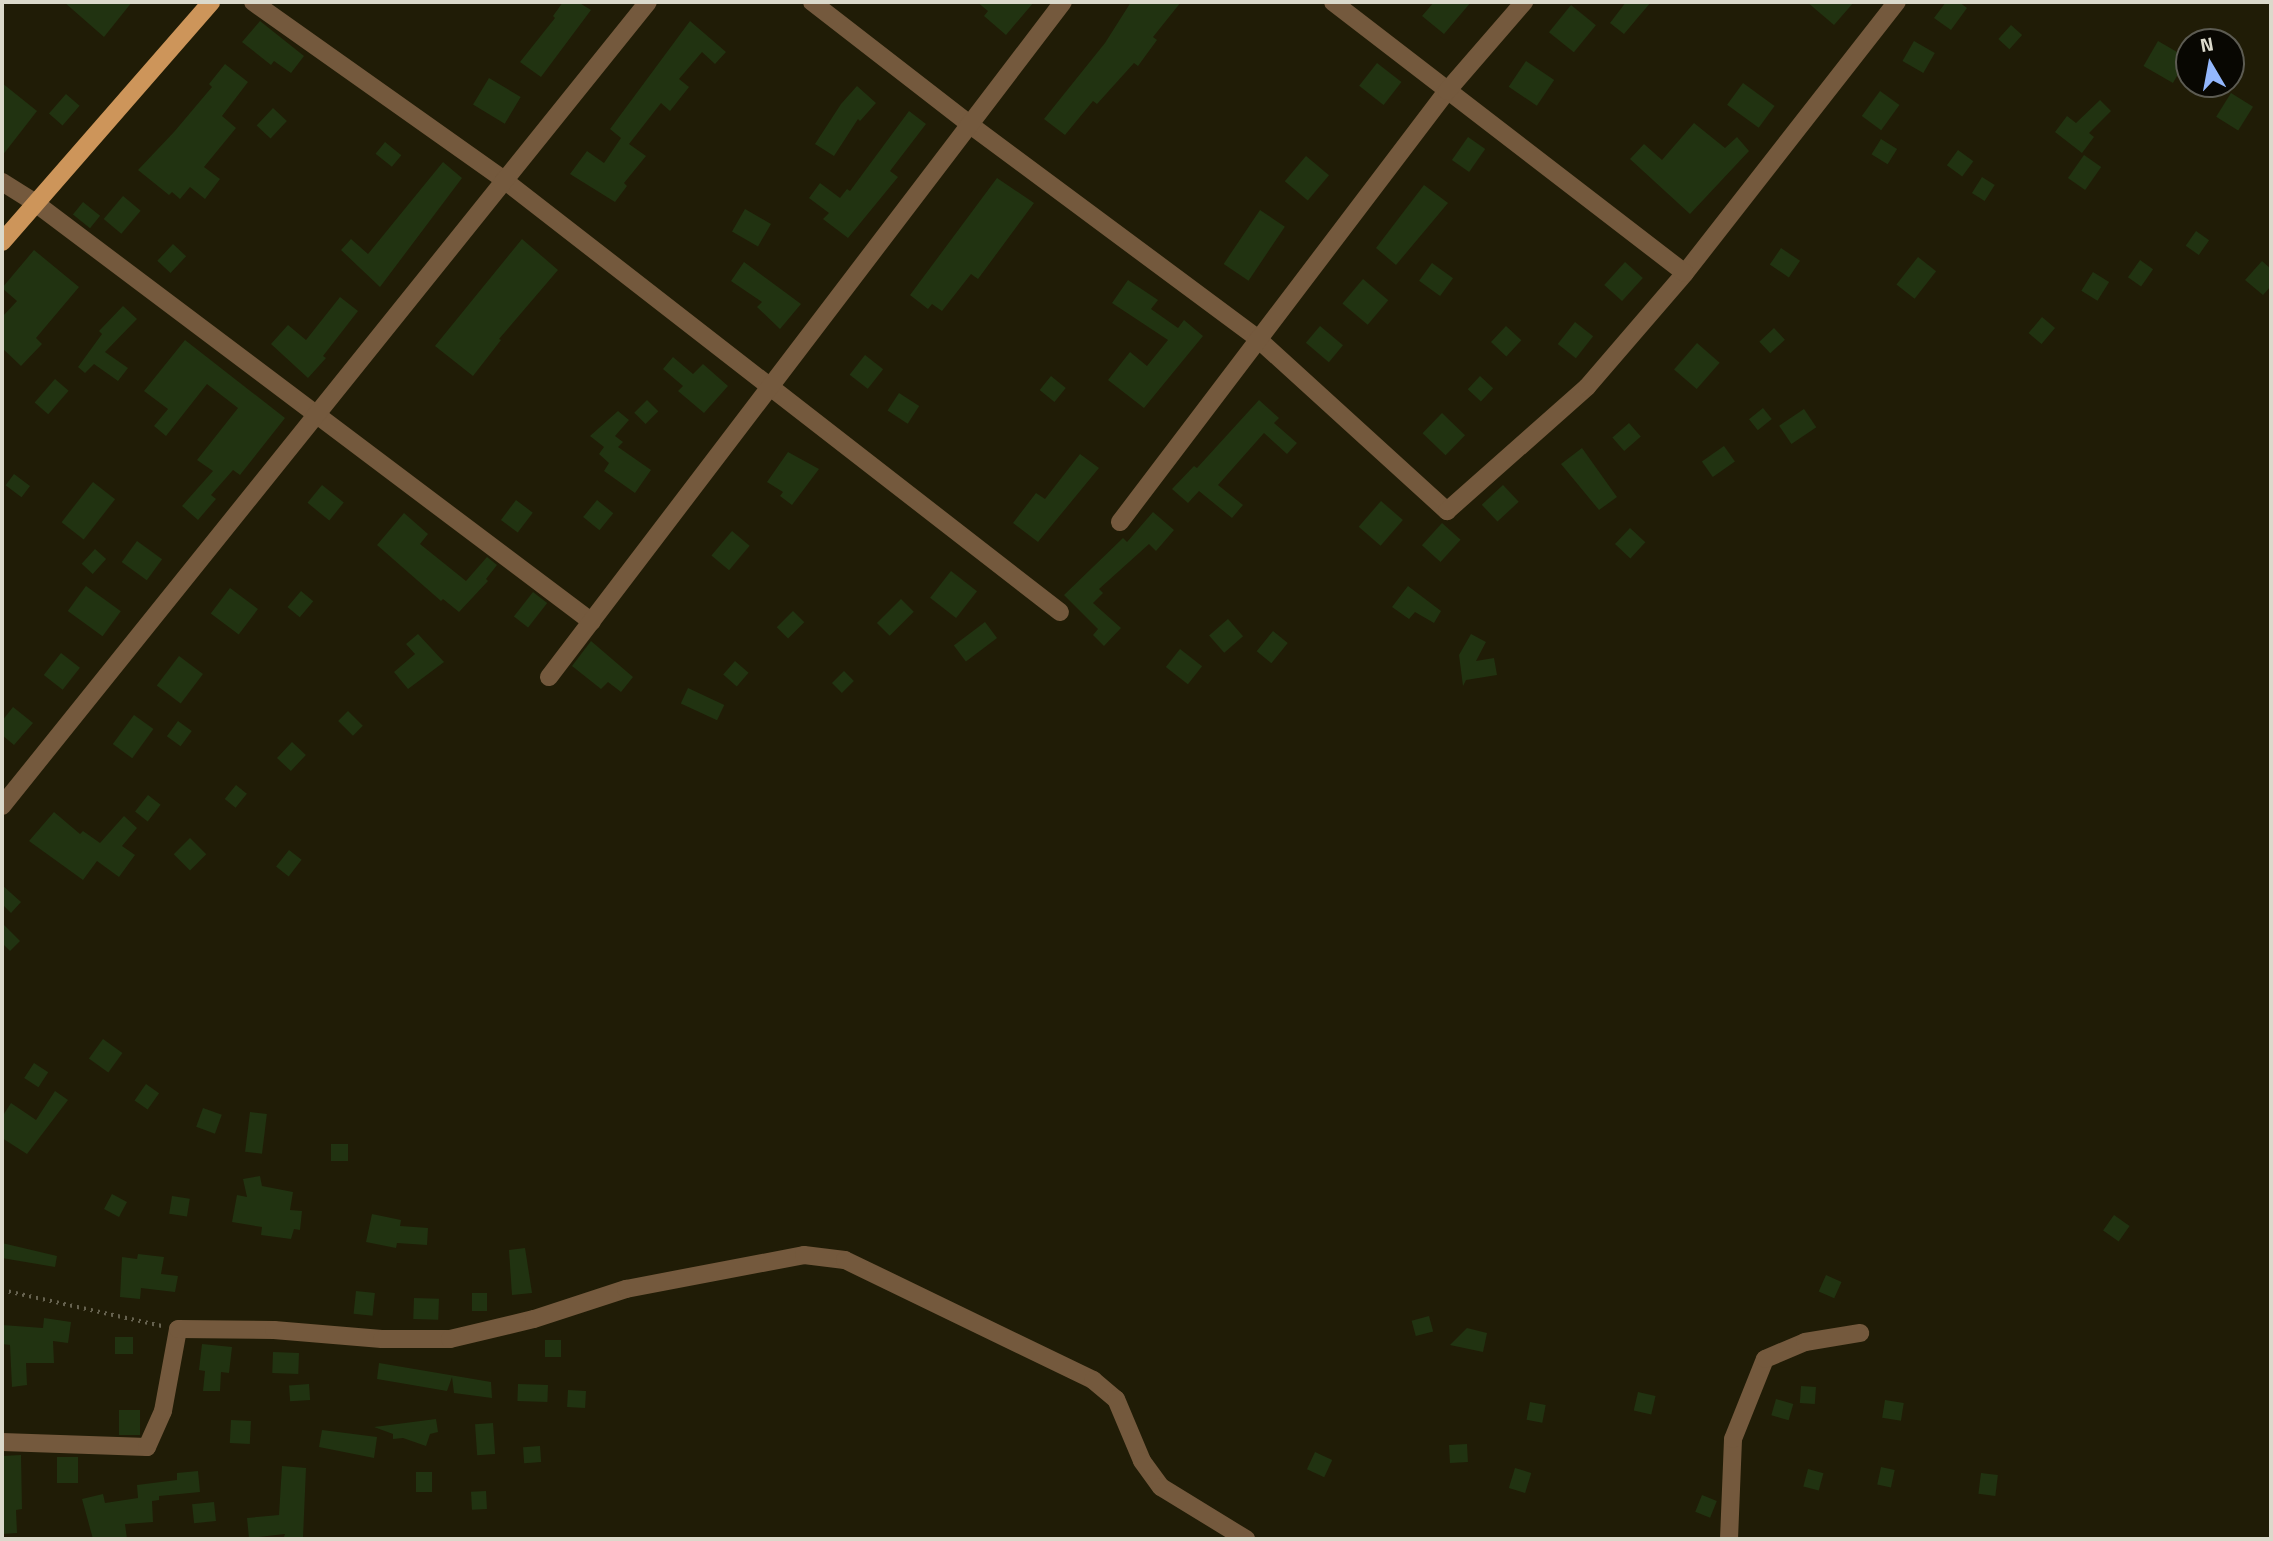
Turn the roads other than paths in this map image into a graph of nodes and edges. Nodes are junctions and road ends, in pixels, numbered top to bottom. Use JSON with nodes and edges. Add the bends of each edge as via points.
{"nodes":[{"id":1,"x":211,"y":2,"type":"edge"},
{"id":2,"x":253,"y":2,"type":"edge"},
{"id":3,"x":648,"y":2,"type":"edge"},
{"id":4,"x":812,"y":2,"type":"edge"},
{"id":5,"x":1063,"y":2,"type":"edge"},
{"id":6,"x":1333,"y":2,"type":"edge"},
{"id":7,"x":1524,"y":2,"type":"edge"},
{"id":8,"x":1897,"y":2,"type":"edge"},
{"id":9,"x":1447,"y":91,"type":"junction"},
{"id":10,"x":969,"y":124,"type":"junction"},
{"id":11,"x":504,"y":180,"type":"junction"},
{"id":12,"x":2,"y":182,"type":"edge"},
{"id":13,"x":34,"y":202,"type":"junction"},
{"id":14,"x":2,"y":242,"type":"edge"},
{"id":15,"x":1685,"y":273,"type":"junction"},
{"id":16,"x":1258,"y":340,"type":"junction"},
{"id":17,"x":770,"y":386,"type":"junction"},
{"id":18,"x":317,"y":415,"type":"junction"},
{"id":19,"x":1120,"y":523,"type":"dead end"},
{"id":20,"x":1060,"y":612,"type":"dead end"},
{"id":21,"x":592,"y":622,"type":"junction"},
{"id":22,"x":549,"y":677,"type":"dead end"},
{"id":23,"x":2,"y":806,"type":"edge"},
{"id":24,"x":1860,"y":1333,"type":"dead end"},
{"id":25,"x":2,"y":1442,"type":"edge"},
{"id":26,"x":1246,"y":1539,"type":"edge"},
{"id":27,"x":1729,"y":1539,"type":"edge"}],
"edges":[{"from":1,"to":13,"type":"main road"},
{"from":2,"to":11,"type":"street"},
{"from":3,"to":11,"type":"street"},
{"from":4,"to":10,"type":"street"},
{"from":5,"to":10,"type":"street"},
{"from":6,"to":9,"type":"street"},
{"from":7,"to":9,"type":"street"},
{"from":8,"to":15,"type":"street"},
{"from":9,"to":15,"type":"street"},
{"from":9,"to":16,"type":"street"},
{"from":10,"to":16,"type":"street"},
{"from":10,"to":17,"type":"street"},
{"from":11,"to":17,"type":"street"},
{"from":11,"to":18,"type":"street"},
{"from":12,"to":13,"type":"street"},
{"from":13,"to":14,"type":"main road"},
{"from":13,"to":18,"type":"street"},
{"from":15,"to":16,"type":"street","via":[[1587,387],[1447,511]]},
{"from":16,"to":19,"type":"street"},
{"from":17,"to":20,"type":"street"},
{"from":17,"to":21,"type":"street"},
{"from":18,"to":21,"type":"street"},
{"from":18,"to":23,"type":"street"},
{"from":21,"to":22,"type":"street"},
{"from":24,"to":27,"type":"street","via":[[1805,1342],[1765,1359],[1733,1439]]},
{"from":25,"to":26,"type":"street","via":[[147,1447],[163,1412],[178,1329],[450,1339],[534,1319],[626,1289],[804,1255],[845,1261],[1093,1380],[1116,1399],[1132,1443],[1161,1487]]}]}
